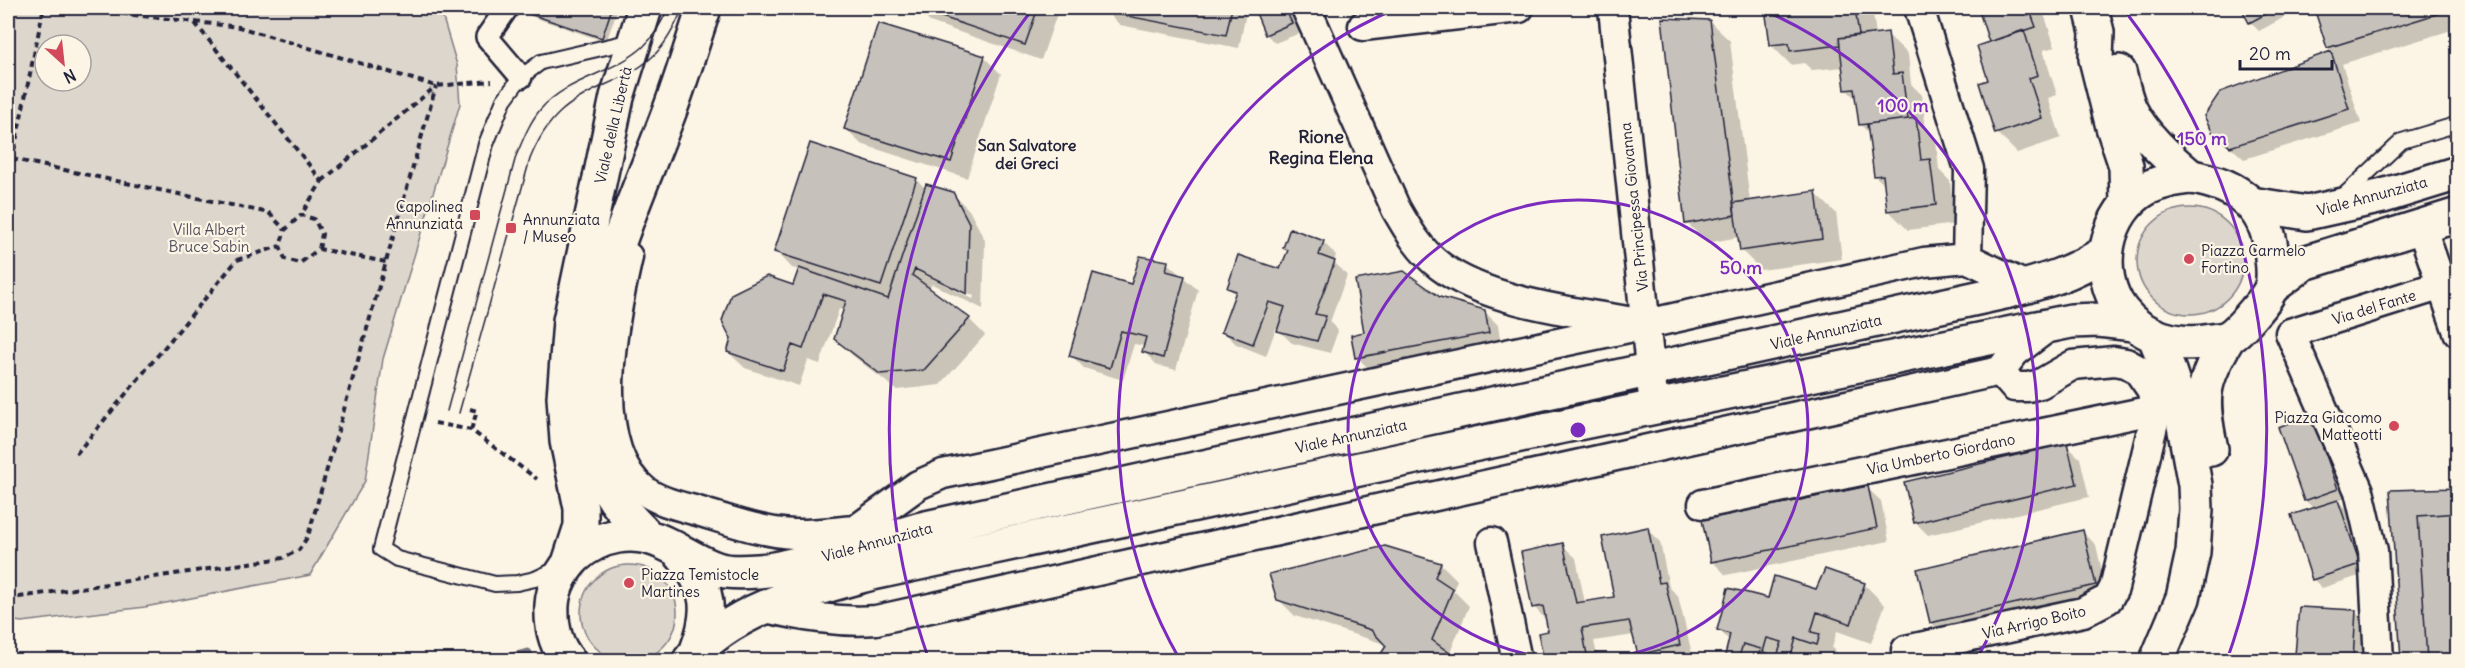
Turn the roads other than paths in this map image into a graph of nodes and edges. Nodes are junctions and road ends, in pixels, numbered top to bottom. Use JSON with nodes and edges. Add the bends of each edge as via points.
{"nodes":[{"id":1,"x":507,"y":8,"type":"edge"},
{"id":2,"x":645,"y":8,"type":"edge"},
{"id":3,"x":704,"y":8,"type":"edge"},
{"id":4,"x":1306,"y":8,"type":"edge"},
{"id":5,"x":1520,"y":8,"type":"edge"},
{"id":6,"x":1613,"y":8,"type":"edge"},
{"id":7,"x":1919,"y":8,"type":"edge"},
{"id":8,"x":1469,"y":10,"type":"edge"},
{"id":9,"x":2094,"y":20,"type":"edge"},
{"id":10,"x":1363,"y":26,"type":"dead end"},
{"id":11,"x":633,"y":40,"type":"junction"},
{"id":12,"x":521,"y":77,"type":"junction"},
{"id":13,"x":2457,"y":124,"type":"edge"},
{"id":14,"x":2457,"y":173,"type":"edge"},
{"id":15,"x":643,"y":177,"type":"junction"},
{"id":16,"x":2191,"y":177,"type":"junction"},
{"id":17,"x":2127,"y":204,"type":"junction"},
{"id":18,"x":2251,"y":204,"type":"junction"},
{"id":19,"x":2331,"y":207,"type":"junction"},
{"id":20,"x":2457,"y":215,"type":"edge"},
{"id":21,"x":2421,"y":226,"type":"junction"},
{"id":22,"x":2106,"y":252,"type":"junction"},
{"id":23,"x":1967,"y":258,"type":"junction"},
{"id":24,"x":2450,"y":283,"type":"edge"},
{"id":25,"x":2026,"y":286,"type":"junction"},
{"id":26,"x":2272,"y":286,"type":"junction"},
{"id":27,"x":1647,"y":324,"type":"junction"},
{"id":28,"x":2048,"y":327,"type":"junction"},
{"id":29,"x":2144,"y":329,"type":"junction"},
{"id":30,"x":2457,"y":332,"type":"edge"},
{"id":31,"x":2228,"y":338,"type":"junction"},
{"id":32,"x":1650,"y":370,"type":"junction"},
{"id":33,"x":2000,"y":371,"type":"junction"},
{"id":34,"x":2168,"y":406,"type":"junction"},
{"id":35,"x":1654,"y":407,"type":"junction"},
{"id":36,"x":1448,"y":450,"type":"junction"},
{"id":37,"x":1456,"y":490,"type":"junction"},
{"id":38,"x":1703,"y":504,"type":"dead end"},
{"id":39,"x":857,"y":529,"type":"junction"},
{"id":40,"x":921,"y":529,"type":"junction"},
{"id":41,"x":648,"y":537,"type":"junction"},
{"id":42,"x":1491,"y":543,"type":"dead end"},
{"id":43,"x":679,"y":552,"type":"junction"},
{"id":44,"x":569,"y":563,"type":"junction"},
{"id":45,"x":765,"y":608,"type":"junction"},
{"id":46,"x":1906,"y":650,"type":"dead end"},
{"id":47,"x":693,"y":657,"type":"edge"},
{"id":48,"x":568,"y":660,"type":"edge"},
{"id":49,"x":1517,"y":660,"type":"edge"},
{"id":50,"x":2157,"y":660,"type":"edge"},
{"id":51,"x":2180,"y":660,"type":"edge"},
{"id":52,"x":2379,"y":660,"type":"edge"}],
"edges":[{"from":1,"to":12,"type":"street","via":[[487,37]]},
{"from":2,"to":11,"type":"main road","name":"Viale della Libertà"},
{"from":3,"to":15,"type":"main road"},
{"from":4,"to":27,"type":"street","via":[[1396,209],[1412,236],[1441,267],[1512,297]]},
{"from":5,"to":8,"type":"street"},
{"from":6,"to":27,"type":"street","name":"Via Principessa Giovanna"},
{"from":7,"to":23,"type":"street","via":[[1969,169]]},
{"from":8,"to":10,"type":"street"},
{"from":9,"to":16,"type":"main road","via":[[2113,54],[2139,124]]},
{"from":9,"to":17,"type":"main road","via":[[2096,59],[2126,166]]},
{"from":11,"to":12,"type":"lane","via":[[541,62]]},
{"from":11,"to":44,"type":"main road","name":"Viale della Libertà","via":[[617,97],[570,321],[564,397],[581,526]]},
{"from":12,"to":44,"type":"lane","via":[[504,100],[486,144],[381,549],[397,559],[495,584],[536,579]]},
{"from":13,"to":19,"type":"lane","via":[[2402,141]]},
{"from":14,"to":19,"type":"main road","name":"Viale Annunziata"},
{"from":15,"to":39,"type":"street","via":[[611,355],[609,390],[615,449],[621,463],[646,491],[732,522],[792,534]]},
{"from":15,"to":41,"type":"main road","via":[[620,237],[597,320],[588,393],[592,433],[606,485]]},
{"from":16,"to":17,"type":"main road","via":[[2167,180],[2146,189]]},
{"from":16,"to":18,"type":"main road","via":[[2213,180]]},
{"from":17,"to":22,"type":"main road","via":[[2117,219]]},
{"from":18,"to":19,"type":"main road","name":"Viale Annunziata","via":[[2307,213]]},
{"from":18,"to":26,"type":"main road","via":[[2271,243]]},
{"from":20,"to":21,"type":"main road"},
{"from":21,"to":24,"type":"street"},
{"from":21,"to":26,"type":"main road","via":[[2304,263]]},
{"from":22,"to":25,"type":"main road","name":"Viale Annunziata","via":[[2068,274]]},
{"from":22,"to":29,"type":"main road","via":[[2111,292],[2121,310]]},
{"from":23,"to":25,"type":"street"},
{"from":23,"to":27,"type":"street","name":"Viale Annunziata","via":[[1924,262]]},
{"from":24,"to":30,"type":"street"},
{"from":24,"to":52,"type":"street","name":"Via del Fante","via":[[2290,333],[2360,491],[2373,551]]},
{"from":25,"to":32,"type":"main road","name":"Viale Annunziata"},
{"from":26,"to":31,"type":"main road"},
{"from":27,"to":32,"type":"street","name":"Via Principessa Giovanna"},
{"from":27,"to":39,"type":"street","name":"Viale Annunziata","via":[[943,474],[918,485]]},
{"from":28,"to":29,"type":"main road","name":"Viale Annunziata","via":[[2099,320]]},
{"from":28,"to":33,"type":"street","name":"Viale Annunziata","via":[[2015,352]]},
{"from":28,"to":35,"type":"main road","name":"Viale Annunziata"},
{"from":29,"to":31,"type":"main road","via":[[2176,343]]},
{"from":29,"to":34,"type":"main road","via":[[2169,370]]},
{"from":31,"to":51,"type":"main road","via":[[2204,387],[2218,501],[2214,555],[2202,606]]},
{"from":32,"to":35,"type":"street","name":"Via Principessa Giovanna"},
{"from":32,"to":40,"type":"main road","name":"Viale Annunziata"},
{"from":33,"to":34,"type":"street","via":[[2014,387],[2028,387],[2073,365],[2126,363],[2137,369]]},
{"from":33,"to":37,"type":"street"},
{"from":34,"to":38,"type":"street","name":"Via Umberto Giordano"},
{"from":34,"to":46,"type":"street","name":"Via Arrigo Boito","via":[[2108,600],[2084,612]]},
{"from":34,"to":50,"type":"main road","via":[[2195,485],[2193,552],[2183,598]]},
{"from":35,"to":36,"type":"main road","name":"Viale Annunziata"},
{"from":36,"to":37,"type":"street"},
{"from":36,"to":45,"type":"main road","name":"Viale Annunziata","via":[[872,573],[791,596]]},
{"from":37,"to":45,"type":"street","via":[[876,620],[832,621]]},
{"from":39,"to":40,"type":"street"},
{"from":40,"to":43,"type":"main road","name":"Viale Annunziata","via":[[758,572],[719,569]]},
{"from":41,"to":43,"type":"main road","name":"Viale Annunziata"},
{"from":41,"to":44,"type":"main road","name":"Viale Annunziata","via":[[626,535],[605,539],[585,548]]},
{"from":42,"to":49,"type":"street"},
{"from":43,"to":47,"type":"main road","name":"Viale Annunziata","via":[[697,573],[706,600],[706,627]]},
{"from":44,"to":48,"type":"main road","name":"Viale Annunziata","via":[[558,580],[551,620]]},
{"from":45,"to":47,"type":"main road","name":"Viale Annunziata","via":[[728,628]]}]}
